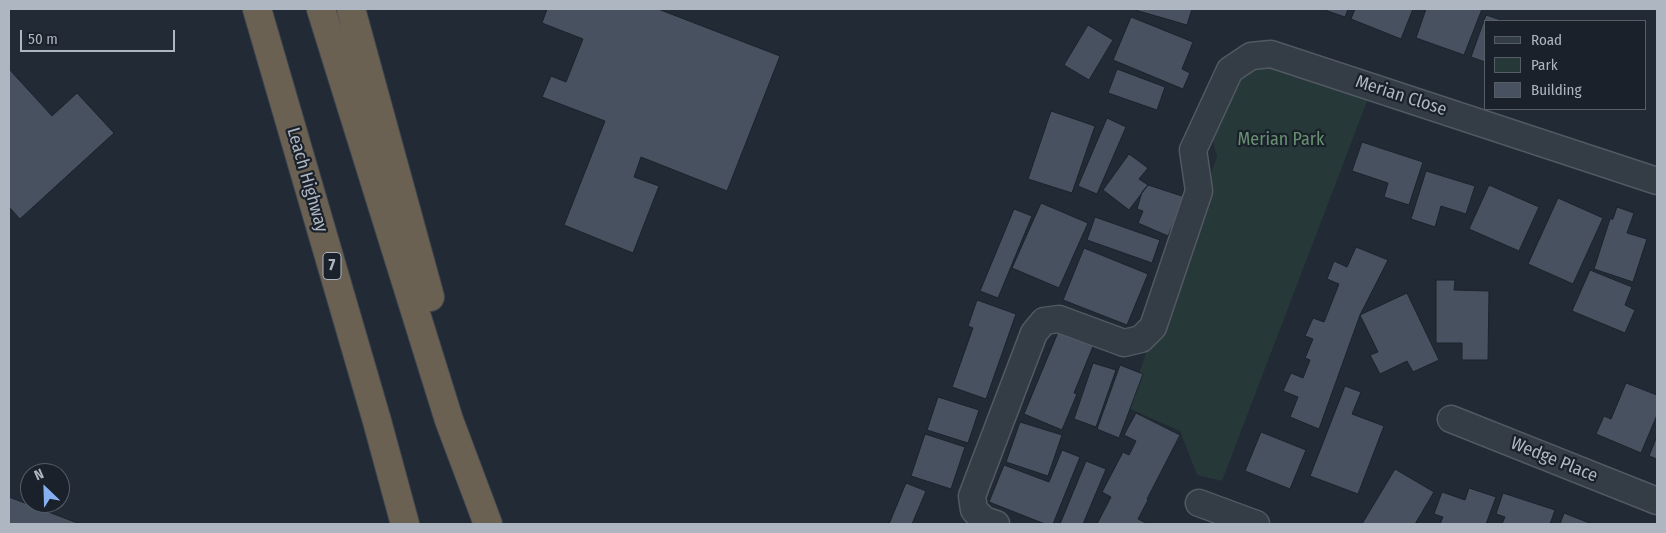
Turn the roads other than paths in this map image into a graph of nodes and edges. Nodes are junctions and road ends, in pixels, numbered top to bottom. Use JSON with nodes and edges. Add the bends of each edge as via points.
{"nodes":[{"id":1,"x":258,"y":9,"type":"edge"},
{"id":2,"x":321,"y":9,"type":"edge"},
{"id":3,"x":351,"y":9,"type":"edge"},
{"id":4,"x":1657,"y":181,"type":"edge"},
{"id":5,"x":1451,"y":419,"type":"dead end"},
{"id":6,"x":1657,"y":501,"type":"edge"},
{"id":7,"x":1199,"y":503,"type":"dead end"},
{"id":8,"x":405,"y":524,"type":"edge"},
{"id":9,"x":490,"y":524,"type":"edge"},
{"id":10,"x":996,"y":524,"type":"edge"},
{"id":11,"x":1256,"y":524,"type":"edge"}],
"edges":[{"from":1,"to":8,"type":"highway","name":"Leach Highway","number":"7"},
{"from":2,"to":9,"type":"highway","via":[[450,420]]},
{"from":3,"to":9,"type":"highway"},
{"from":4,"to":10,"type":"street","name":"Merian Close","via":[[1271,54],[1251,56],[1230,70],[1193,150],[1199,191],[1152,327],[1140,339],[1124,342],[1059,319],[1044,321],[1034,333],[972,496],[974,510],[984,520]]},
{"from":5,"to":6,"type":"street","name":"Wedge Place"},
{"from":7,"to":11,"type":"street"}]}
